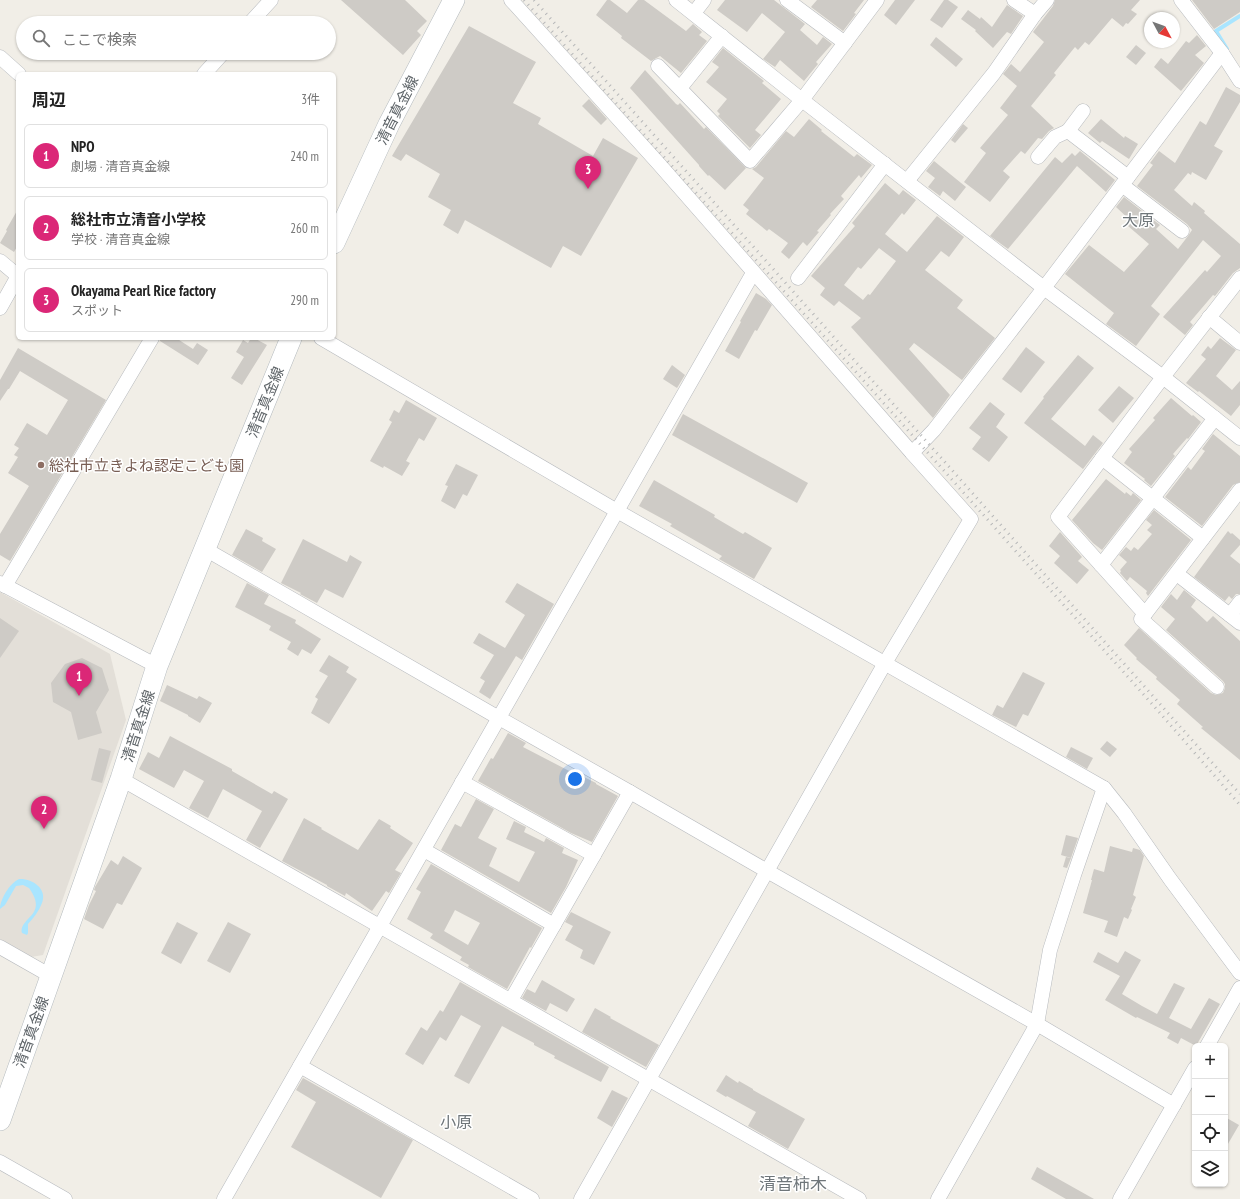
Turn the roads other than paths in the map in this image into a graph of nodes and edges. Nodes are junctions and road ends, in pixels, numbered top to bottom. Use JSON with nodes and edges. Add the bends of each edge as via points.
{"nodes":[{"id":1,"x":271,"y":0,"type":"edge"},
{"id":2,"x":454,"y":0,"type":"edge"},
{"id":3,"x":511,"y":0,"type":"edge"},
{"id":4,"x":676,"y":0,"type":"edge"},
{"id":5,"x":704,"y":0,"type":"edge"},
{"id":6,"x":788,"y":0,"type":"edge"},
{"id":7,"x":877,"y":0,"type":"edge"},
{"id":8,"x":1014,"y":0,"type":"edge"},
{"id":9,"x":1047,"y":0,"type":"edge"},
{"id":10,"x":1182,"y":0,"type":"edge"},
{"id":11,"x":694,"y":13,"type":"junction"},
{"id":12,"x":1035,"y":14,"type":"junction"},
{"id":13,"x":256,"y":16,"type":"edge"},
{"id":14,"x":722,"y":36,"type":"junction"},
{"id":15,"x":845,"y":43,"type":"junction"},
{"id":16,"x":1222,"y":53,"type":"junction"},
{"id":17,"x":0,"y":57,"type":"edge"},
{"id":18,"x":217,"y":60,"type":"edge"},
{"id":19,"x":658,"y":66,"type":"dead end"},
{"id":20,"x":17,"y":72,"type":"edge"},
{"id":21,"x":206,"y":72,"type":"edge"},
{"id":22,"x":1240,"y":81,"type":"edge"},
{"id":23,"x":680,"y":88,"type":"junction"},
{"id":24,"x":802,"y":100,"type":"junction"},
{"id":25,"x":1083,"y":111,"type":"dead end"},
{"id":26,"x":1068,"y":131,"type":"junction"},
{"id":27,"x":1038,"y":157,"type":"dead end"},
{"id":28,"x":885,"y":164,"type":"junction"},
{"id":29,"x":907,"y":181,"type":"junction"},
{"id":30,"x":1125,"y":181,"type":"junction"},
{"id":31,"x":1182,"y":231,"type":"dead end"},
{"id":32,"x":336,"y":239,"type":"edge"},
{"id":33,"x":0,"y":261,"type":"edge"},
{"id":34,"x":753,"y":273,"type":"junction"},
{"id":35,"x":16,"y":274,"type":"edge"},
{"id":36,"x":798,"y":278,"type":"dead end"},
{"id":37,"x":1240,"y":278,"type":"edge"},
{"id":38,"x":16,"y":280,"type":"edge"},
{"id":39,"x":1044,"y":288,"type":"junction"},
{"id":40,"x":0,"y":308,"type":"edge"},
{"id":41,"x":1209,"y":318,"type":"junction"},
{"id":42,"x":151,"y":340,"type":"edge"},
{"id":43,"x":290,"y":340,"type":"edge"},
{"id":44,"x":324,"y":340,"type":"edge"},
{"id":45,"x":1240,"y":343,"type":"edge"},
{"id":46,"x":1163,"y":377,"type":"junction"},
{"id":47,"x":1215,"y":418,"type":"junction"},
{"id":48,"x":1240,"y":438,"type":"edge"},
{"id":49,"x":912,"y":453,"type":"junction"},
{"id":50,"x":1102,"y":458,"type":"junction"},
{"id":51,"x":1240,"y":490,"type":"edge"},
{"id":52,"x":1153,"y":498,"type":"junction"},
{"id":53,"x":617,"y":511,"type":"junction"},
{"id":54,"x":1203,"y":538,"type":"junction"},
{"id":55,"x":205,"y":549,"type":"junction"},
{"id":56,"x":1101,"y":565,"type":"junction"},
{"id":57,"x":1177,"y":574,"type":"junction"},
{"id":58,"x":3,"y":584,"type":"edge"},
{"id":59,"x":1240,"y":602,"type":"edge"},
{"id":60,"x":1145,"y":614,"type":"junction"},
{"id":61,"x":1235,"y":619,"type":"edge"},
{"id":62,"x":885,"y":663,"type":"junction"},
{"id":63,"x":157,"y":666,"type":"junction"},
{"id":64,"x":1217,"y":687,"type":"dead end"},
{"id":65,"x":499,"y":718,"type":"junction"},
{"id":66,"x":121,"y":779,"type":"junction"},
{"id":67,"x":462,"y":782,"type":"junction"},
{"id":68,"x":1104,"y":788,"type":"junction"},
{"id":69,"x":630,"y":792,"type":"junction"},
{"id":70,"x":424,"y":850,"type":"junction"},
{"id":71,"x":594,"y":855,"type":"junction"},
{"id":72,"x":767,"y":871,"type":"junction"},
{"id":73,"x":554,"y":925,"type":"junction"},
{"id":74,"x":380,"y":926,"type":"junction"},
{"id":75,"x":0,"y":947,"type":"edge"},
{"id":76,"x":1240,"y":973,"type":"edge"},
{"id":77,"x":51,"y":976,"type":"junction"},
{"id":78,"x":1240,"y":988,"type":"edge"},
{"id":79,"x":511,"y":1000,"type":"junction"},
{"id":80,"x":1037,"y":1024,"type":"junction"},
{"id":81,"x":1209,"y":1043,"type":"edge"},
{"id":82,"x":300,"y":1066,"type":"junction"},
{"id":83,"x":1192,"y":1073,"type":"edge"},
{"id":84,"x":649,"y":1080,"type":"junction"},
{"id":85,"x":1174,"y":1105,"type":"junction"},
{"id":86,"x":0,"y":1120,"type":"edge"},
{"id":87,"x":0,"y":1162,"type":"edge"},
{"id":88,"x":65,"y":1199,"type":"edge"},
{"id":89,"x":224,"y":1199,"type":"edge"},
{"id":90,"x":532,"y":1199,"type":"edge"},
{"id":91,"x":581,"y":1199,"type":"edge"},
{"id":92,"x":859,"y":1199,"type":"edge"},
{"id":93,"x":938,"y":1199,"type":"edge"},
{"id":94,"x":1120,"y":1199,"type":"edge"}],
"edges":[{"from":1,"to":13,"type":"street"},
{"from":2,"to":32,"type":"main road","name":"清音真金線","via":[[389,124]]},
{"from":3,"to":34,"type":"street"},
{"from":4,"to":11,"type":"street"},
{"from":5,"to":11,"type":"street"},
{"from":6,"to":15,"type":"street"},
{"from":7,"to":15,"type":"street"},
{"from":8,"to":12,"type":"street"},
{"from":9,"to":12,"type":"street"},
{"from":10,"to":16,"type":"street"},
{"from":11,"to":14,"type":"street"},
{"from":12,"to":29,"type":"street","via":[[994,73]]},
{"from":14,"to":23,"type":"street"},
{"from":14,"to":24,"type":"street"},
{"from":15,"to":24,"type":"street"},
{"from":16,"to":22,"type":"street"},
{"from":16,"to":30,"type":"street"},
{"from":17,"to":20,"type":"street"},
{"from":18,"to":21,"type":"street"},
{"from":19,"to":23,"type":"street"},
{"from":23,"to":24,"type":"street","via":[[750,162]]},
{"from":24,"to":28,"type":"street"},
{"from":25,"to":26,"type":"street"},
{"from":26,"to":27,"type":"street","via":[[1056,137]]},
{"from":26,"to":30,"type":"street"},
{"from":28,"to":29,"type":"street"},
{"from":28,"to":36,"type":"street"},
{"from":29,"to":39,"type":"street"},
{"from":30,"to":31,"type":"street"},
{"from":30,"to":39,"type":"street"},
{"from":33,"to":35,"type":"street"},
{"from":34,"to":49,"type":"street"},
{"from":34,"to":53,"type":"street"},
{"from":37,"to":41,"type":"street"},
{"from":38,"to":40,"type":"street"},
{"from":39,"to":46,"type":"street"},
{"from":39,"to":49,"type":"street","via":[[934,430]]},
{"from":41,"to":45,"type":"street"},
{"from":41,"to":46,"type":"street"},
{"from":42,"to":58,"type":"street"},
{"from":43,"to":55,"type":"main road","name":"清音真金線"},
{"from":44,"to":53,"type":"street"},
{"from":46,"to":47,"type":"street"},
{"from":46,"to":50,"type":"street"},
{"from":47,"to":48,"type":"street"},
{"from":47,"to":52,"type":"street"},
{"from":49,"to":62,"type":"street","via":[[971,519]]},
{"from":50,"to":52,"type":"street"},
{"from":50,"to":56,"type":"street","via":[[1058,518]]},
{"from":51,"to":54,"type":"street"},
{"from":52,"to":54,"type":"street"},
{"from":52,"to":56,"type":"street"},
{"from":53,"to":62,"type":"street"},
{"from":53,"to":65,"type":"street"},
{"from":54,"to":57,"type":"street"},
{"from":55,"to":63,"type":"main road","name":"清音真金線"},
{"from":55,"to":65,"type":"street"},
{"from":56,"to":60,"type":"street"},
{"from":57,"to":60,"type":"street"},
{"from":57,"to":61,"type":"street"},
{"from":58,"to":63,"type":"street"},
{"from":59,"to":61,"type":"street"},
{"from":60,"to":64,"type":"street","via":[[1141,619]]},
{"from":62,"to":68,"type":"street"},
{"from":62,"to":72,"type":"street"},
{"from":63,"to":66,"type":"main road","name":"清音真金線"},
{"from":65,"to":67,"type":"street"},
{"from":65,"to":69,"type":"street"},
{"from":66,"to":74,"type":"street"},
{"from":66,"to":77,"type":"main road","name":"清音真金線"},
{"from":67,"to":70,"type":"street"},
{"from":67,"to":71,"type":"street"},
{"from":68,"to":76,"type":"street"},
{"from":68,"to":80,"type":"street","via":[[1050,950]]},
{"from":69,"to":71,"type":"street"},
{"from":69,"to":72,"type":"street"},
{"from":70,"to":73,"type":"street"},
{"from":70,"to":74,"type":"street"},
{"from":71,"to":73,"type":"street"},
{"from":72,"to":80,"type":"street"},
{"from":72,"to":84,"type":"street"},
{"from":73,"to":79,"type":"street"},
{"from":74,"to":79,"type":"street"},
{"from":74,"to":82,"type":"street"},
{"from":75,"to":77,"type":"street"},
{"from":77,"to":86,"type":"main road","name":"清音真金線"},
{"from":78,"to":81,"type":"street"},
{"from":79,"to":84,"type":"street"},
{"from":80,"to":85,"type":"street"},
{"from":80,"to":93,"type":"street"},
{"from":82,"to":89,"type":"street"},
{"from":82,"to":90,"type":"street"},
{"from":83,"to":85,"type":"street"},
{"from":84,"to":91,"type":"street"},
{"from":84,"to":92,"type":"street"},
{"from":85,"to":94,"type":"street"},
{"from":87,"to":88,"type":"street"}]}
